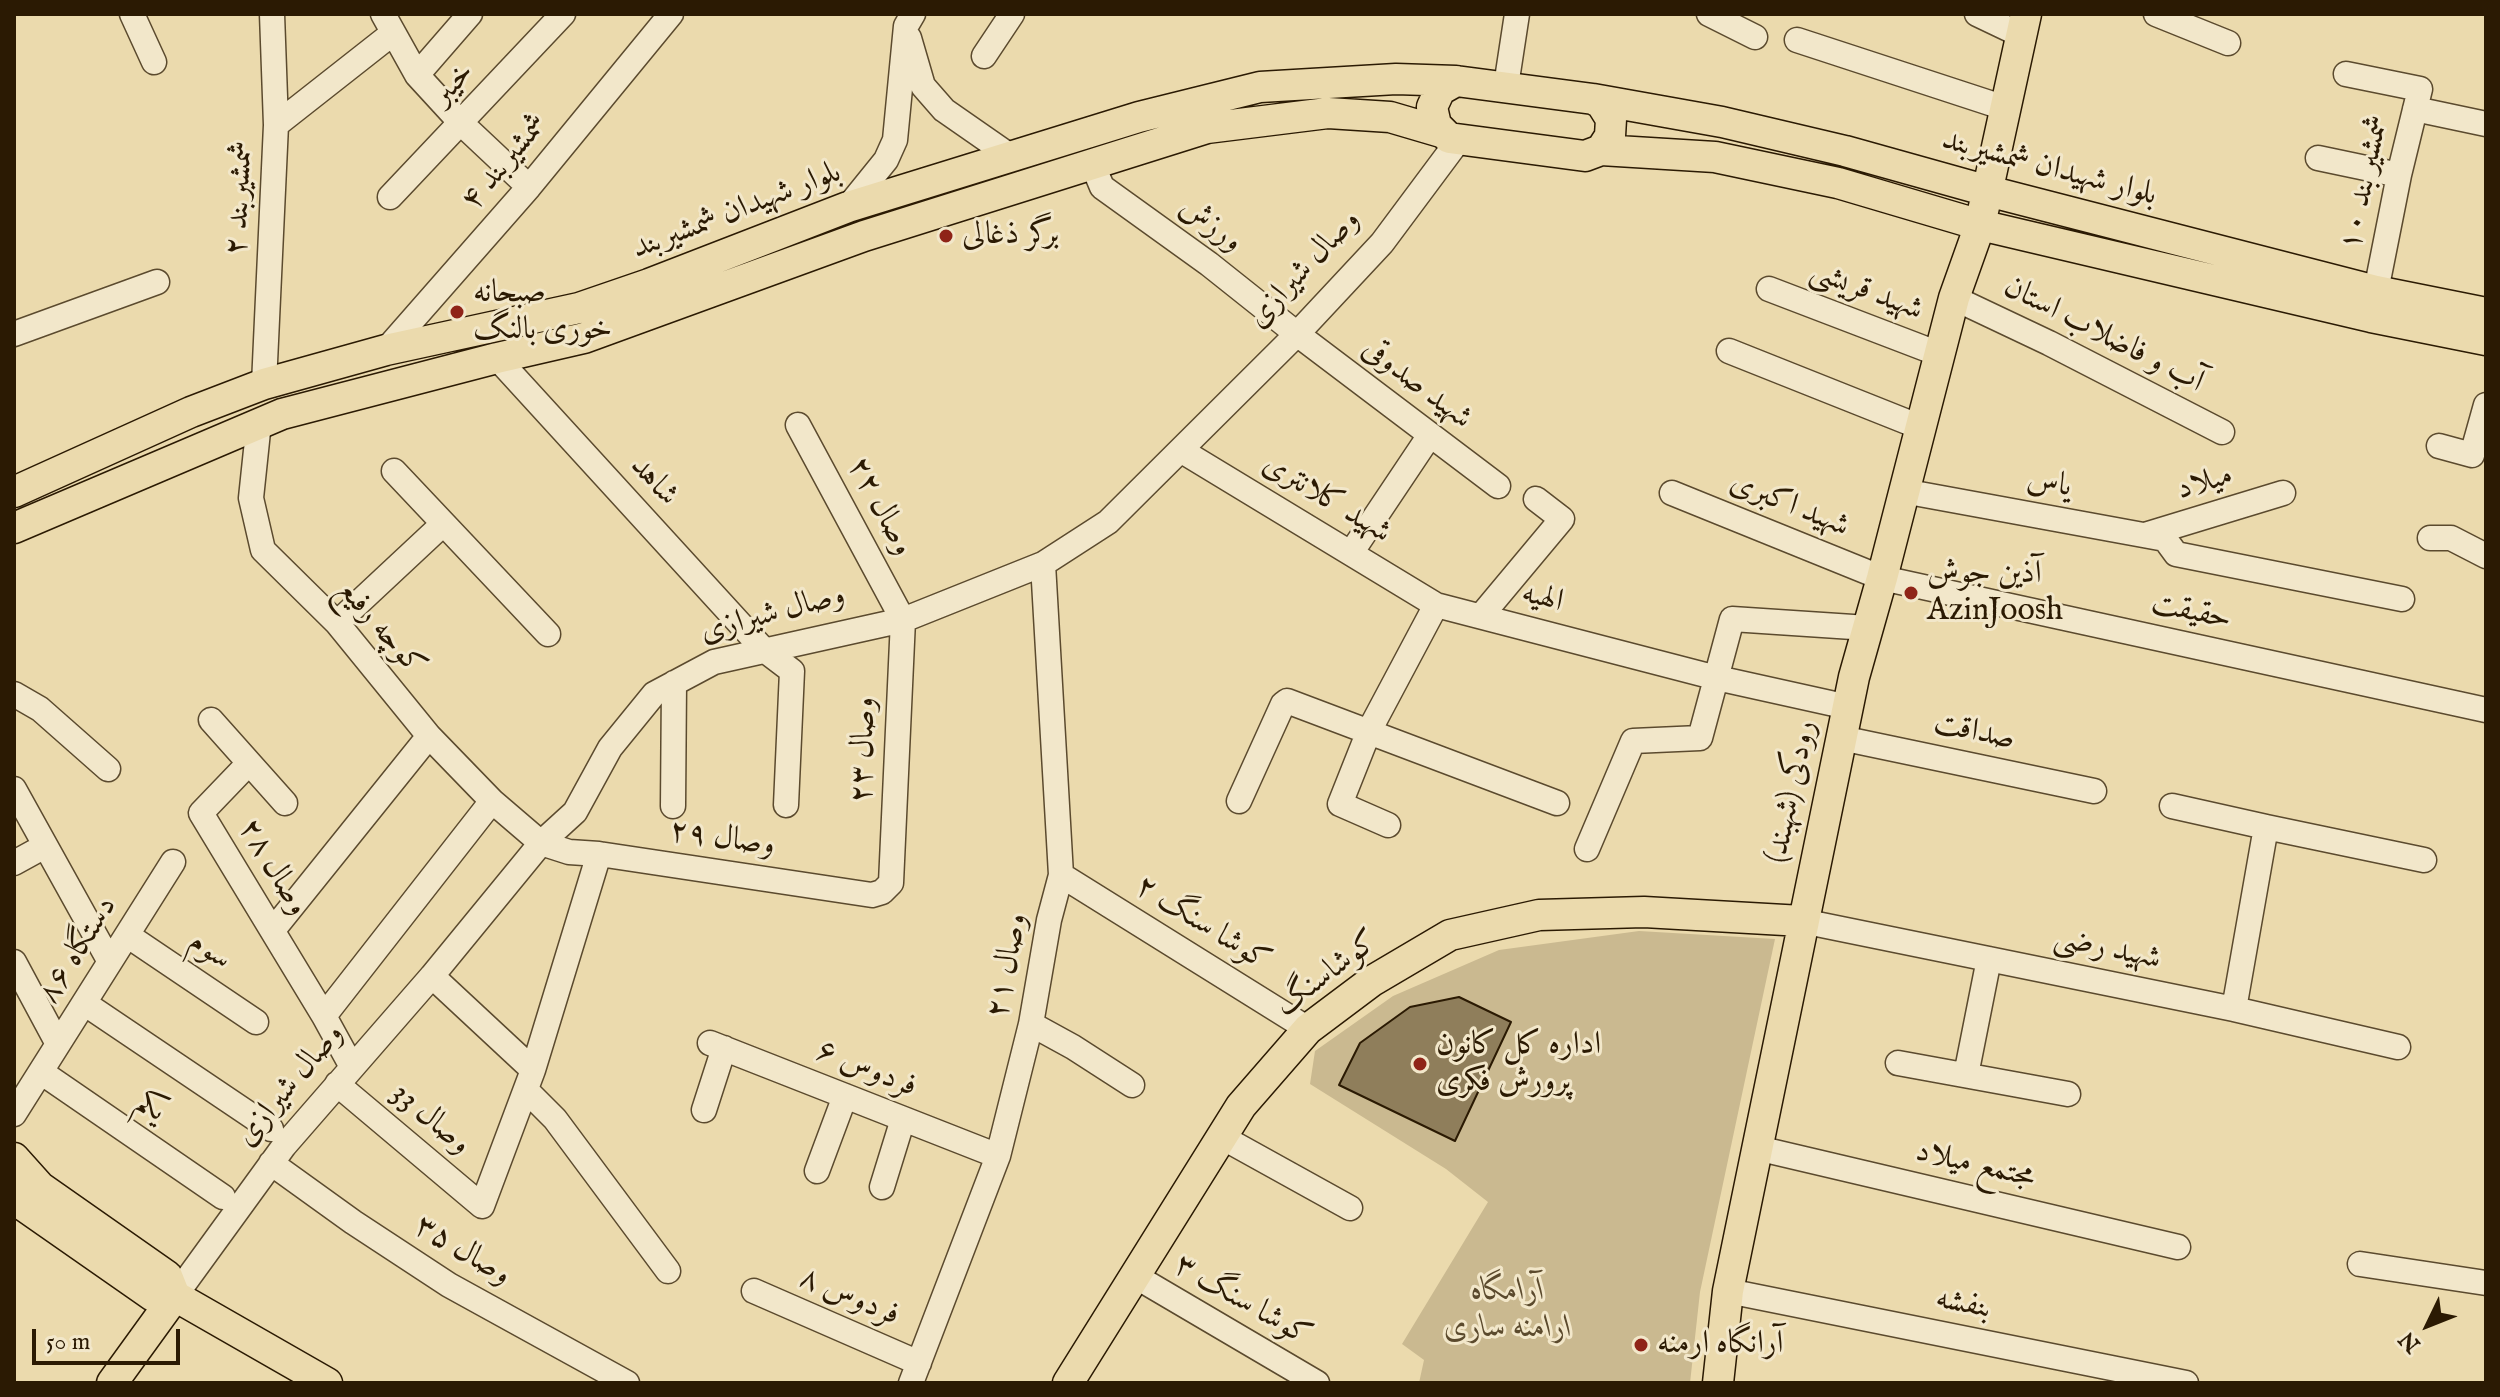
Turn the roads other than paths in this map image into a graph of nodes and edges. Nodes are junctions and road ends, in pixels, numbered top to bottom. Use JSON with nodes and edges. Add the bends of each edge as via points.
{"nodes":[{"id":1,"x":132,"y":14,"type":"edge"},
{"id":2,"x":272,"y":14,"type":"edge"},
{"id":3,"x":470,"y":14,"type":"edge"},
{"id":4,"x":563,"y":14,"type":"edge"},
{"id":5,"x":671,"y":14,"type":"edge"},
{"id":6,"x":1012,"y":14,"type":"edge"},
{"id":7,"x":1517,"y":14,"type":"edge"},
{"id":8,"x":1709,"y":14,"type":"edge"},
{"id":9,"x":1977,"y":14,"type":"edge"},
{"id":10,"x":2156,"y":14,"type":"edge"},
{"id":11,"x":904,"y":18,"type":"edge"},
{"id":12,"x":388,"y":24,"type":"edge"},
{"id":13,"x":2024,"y":24,"type":"edge"},
{"id":14,"x":1755,"y":37,"type":"dead end"},
{"id":15,"x":1797,"y":40,"type":"dead end"},
{"id":16,"x":2228,"y":43,"type":"dead end"},
{"id":17,"x":984,"y":56,"type":"dead end"},
{"id":18,"x":154,"y":62,"type":"dead end"},
{"id":19,"x":2346,"y":74,"type":"dead end"},
{"id":20,"x":417,"y":75,"type":"junction"},
{"id":21,"x":1456,"y":81,"type":"junction"},
{"id":22,"x":1506,"y":86,"type":"junction"},
{"id":23,"x":1593,"y":99,"type":"junction"},
{"id":24,"x":2417,"y":99,"type":"junction"},
{"id":25,"x":2005,"y":108,"type":"junction"},
{"id":26,"x":462,"y":124,"type":"junction"},
{"id":27,"x":2486,"y":124,"type":"edge"},
{"id":28,"x":276,"y":125,"type":"junction"},
{"id":29,"x":1450,"y":137,"type":"junction"},
{"id":30,"x":1601,"y":150,"type":"junction"},
{"id":31,"x":1013,"y":158,"type":"junction"},
{"id":32,"x":2318,"y":158,"type":"dead end"},
{"id":33,"x":1092,"y":163,"type":"junction"},
{"id":34,"x":2399,"y":175,"type":"junction"},
{"id":35,"x":529,"y":187,"type":"junction"},
{"id":36,"x":1988,"y":191,"type":"junction"},
{"id":37,"x":390,"y":197,"type":"dead end"},
{"id":38,"x":848,"y":207,"type":"junction"},
{"id":39,"x":1980,"y":225,"type":"junction"},
{"id":40,"x":157,"y":282,"type":"dead end"},
{"id":41,"x":1769,"y":289,"type":"dead end"},
{"id":42,"x":1954,"y":298,"type":"junction"},
{"id":43,"x":2374,"y":304,"type":"junction"},
{"id":44,"x":2486,"y":313,"type":"edge"},
{"id":45,"x":14,"y":334,"type":"edge"},
{"id":46,"x":1297,"y":334,"type":"junction"},
{"id":47,"x":2486,"y":340,"type":"edge"},
{"id":48,"x":386,"y":350,"type":"junction"},
{"id":49,"x":1729,"y":351,"type":"dead end"},
{"id":50,"x":1939,"y":354,"type":"junction"},
{"id":51,"x":497,"y":358,"type":"junction"},
{"id":52,"x":264,"y":384,"type":"junction"},
{"id":53,"x":2486,"y":405,"type":"edge"},
{"id":54,"x":259,"y":422,"type":"junction"},
{"id":55,"x":798,"y":425,"type":"dead end"},
{"id":56,"x":1920,"y":427,"type":"junction"},
{"id":57,"x":2222,"y":432,"type":"dead end"},
{"id":58,"x":1430,"y":435,"type":"junction"},
{"id":59,"x":2439,"y":446,"type":"dead end"},
{"id":60,"x":1182,"y":451,"type":"junction"},
{"id":61,"x":394,"y":471,"type":"dead end"},
{"id":62,"x":1498,"y":486,"type":"dead end"},
{"id":63,"x":1903,"y":491,"type":"junction"},
{"id":64,"x":14,"y":492,"type":"edge"},
{"id":65,"x":1672,"y":493,"type":"dead end"},
{"id":66,"x":2283,"y":493,"type":"dead end"},
{"id":67,"x":1536,"y":499,"type":"dead end"},
{"id":68,"x":443,"y":524,"type":"junction"},
{"id":69,"x":14,"y":528,"type":"edge"},
{"id":70,"x":2145,"y":535,"type":"junction"},
{"id":71,"x":2430,"y":538,"type":"dead end"},
{"id":72,"x":1351,"y":553,"type":"junction"},
{"id":73,"x":2486,"y":556,"type":"edge"},
{"id":74,"x":1043,"y":564,"type":"junction"},
{"id":75,"x":1882,"y":578,"type":"junction"},
{"id":76,"x":2402,"y":599,"type":"dead end"},
{"id":77,"x":1436,"y":605,"type":"junction"},
{"id":78,"x":1481,"y":616,"type":"junction"},
{"id":79,"x":903,"y":620,"type":"junction"},
{"id":80,"x":337,"y":623,"type":"junction"},
{"id":81,"x":1868,"y":628,"type":"junction"},
{"id":82,"x":548,"y":634,"type":"dead end"},
{"id":83,"x":763,"y":649,"type":"junction"},
{"id":84,"x":1717,"y":678,"type":"junction"},
{"id":85,"x":674,"y":683,"type":"junction"},
{"id":86,"x":14,"y":694,"type":"edge"},
{"id":87,"x":1848,"y":707,"type":"junction"},
{"id":88,"x":2486,"y":710,"type":"edge"},
{"id":89,"x":211,"y":720,"type":"dead end"},
{"id":90,"x":1369,"y":731,"type":"junction"},
{"id":91,"x":429,"y":736,"type":"junction"},
{"id":92,"x":1841,"y":738,"type":"junction"},
{"id":93,"x":249,"y":763,"type":"junction"},
{"id":94,"x":108,"y":769,"type":"dead end"},
{"id":95,"x":14,"y":789,"type":"edge"},
{"id":96,"x":2094,"y":791,"type":"dead end"},
{"id":97,"x":492,"y":801,"type":"junction"},
{"id":98,"x":1239,"y":801,"type":"dead end"},
{"id":99,"x":285,"y":803,"type":"dead end"},
{"id":100,"x":1557,"y":803,"type":"dead end"},
{"id":101,"x":786,"y":805,"type":"dead end"},
{"id":102,"x":673,"y":806,"type":"dead end"},
{"id":103,"x":2172,"y":806,"type":"dead end"},
{"id":104,"x":1388,"y":825,"type":"dead end"},
{"id":105,"x":2266,"y":827,"type":"junction"},
{"id":106,"x":541,"y":843,"type":"junction"},
{"id":107,"x":45,"y":846,"type":"junction"},
{"id":108,"x":1587,"y":849,"type":"dead end"},
{"id":109,"x":599,"y":854,"type":"junction"},
{"id":110,"x":2424,"y":860,"type":"dead end"},
{"id":111,"x":173,"y":862,"type":"dead end"},
{"id":112,"x":14,"y":863,"type":"edge"},
{"id":113,"x":1061,"y":875,"type":"junction"},
{"id":114,"x":891,"y":883,"type":"joint"},
{"id":115,"x":1802,"y":921,"type":"junction"},
{"id":116,"x":273,"y":930,"type":"junction"},
{"id":117,"x":127,"y":935,"type":"junction"},
{"id":118,"x":1989,"y":959,"type":"junction"},
{"id":119,"x":14,"y":962,"type":"edge"},
{"id":120,"x":110,"y":962,"type":"junction"},
{"id":121,"x":432,"y":976,"type":"junction"},
{"id":122,"x":84,"y":1003,"type":"junction"},
{"id":123,"x":2234,"y":1009,"type":"junction"},
{"id":124,"x":324,"y":1016,"type":"junction"},
{"id":125,"x":256,"y":1022,"type":"dead end"},
{"id":126,"x":1031,"y":1024,"type":"junction"},
{"id":127,"x":1308,"y":1029,"type":"junction"},
{"id":128,"x":58,"y":1044,"type":"junction"},
{"id":129,"x":2398,"y":1047,"type":"dead end"},
{"id":130,"x":1898,"y":1063,"type":"dead end"},
{"id":131,"x":41,"y":1072,"type":"junction"},
{"id":132,"x":1966,"y":1075,"type":"junction"},
{"id":133,"x":345,"y":1076,"type":"junction"},
{"id":134,"x":530,"y":1080,"type":"junction"},
{"id":135,"x":1132,"y":1085,"type":"dead end"},
{"id":136,"x":2068,"y":1094,"type":"dead end"},
{"id":137,"x":845,"y":1096,"type":"junction"},
{"id":138,"x":704,"y":1110,"type":"dead end"},
{"id":139,"x":14,"y":1114,"type":"edge"},
{"id":140,"x":903,"y":1119,"type":"junction"},
{"id":141,"x":271,"y":1129,"type":"dead end"},
{"id":142,"x":1220,"y":1136,"type":"junction"},
{"id":143,"x":1757,"y":1148,"type":"junction"},
{"id":144,"x":998,"y":1156,"type":"junction"},
{"id":145,"x":14,"y":1158,"type":"edge"},
{"id":146,"x":271,"y":1163,"type":"junction"},
{"id":147,"x":817,"y":1171,"type":"dead end"},
{"id":148,"x":882,"y":1187,"type":"dead end"},
{"id":149,"x":14,"y":1195,"type":"edge"},
{"id":150,"x":223,"y":1197,"type":"dead end"},
{"id":151,"x":1350,"y":1208,"type":"dead end"},
{"id":152,"x":2178,"y":1247,"type":"dead end"},
{"id":153,"x":2360,"y":1264,"type":"dead end"},
{"id":154,"x":668,"y":1271,"type":"dead end"},
{"id":155,"x":1135,"y":1276,"type":"junction"},
{"id":156,"x":2486,"y":1283,"type":"edge"},
{"id":157,"x":754,"y":1291,"type":"dead end"},
{"id":158,"x":1728,"y":1291,"type":"junction"},
{"id":159,"x":175,"y":1296,"type":"junction"},
{"id":160,"x":915,"y":1373,"type":"edge"},
{"id":161,"x":112,"y":1383,"type":"edge"},
{"id":162,"x":327,"y":1383,"type":"edge"},
{"id":163,"x":627,"y":1383,"type":"edge"},
{"id":164,"x":1068,"y":1383,"type":"edge"},
{"id":165,"x":1317,"y":1383,"type":"edge"},
{"id":166,"x":1718,"y":1383,"type":"edge"},
{"id":167,"x":2186,"y":1383,"type":"edge"}],
"edges":[{"from":1,"to":18,"type":"street"},
{"from":2,"to":28,"type":"street","name":"شمشیربند ۲"},
{"from":3,"to":20,"type":"street"},
{"from":4,"to":26,"type":"street","name":"خیبر"},
{"from":5,"to":35,"type":"street","name":"شمشیربند ۴"},
{"from":6,"to":17,"type":"street"},
{"from":7,"to":22,"type":"street"},
{"from":8,"to":14,"type":"street"},
{"from":9,"to":13,"type":"street"},
{"from":10,"to":16,"type":"street"},
{"from":11,"to":31,"type":"street","via":[[923,86],[944,110]]},
{"from":11,"to":38,"type":"street","via":[[895,140],[886,160]]},
{"from":12,"to":20,"type":"street"},
{"from":12,"to":28,"type":"street"},
{"from":13,"to":25,"type":"main road"},
{"from":15,"to":25,"type":"street"},
{"from":19,"to":24,"type":"street"},
{"from":20,"to":26,"type":"street"},
{"from":21,"to":22,"type":"main road","name":"بلوار شهیدان شمشیربند"},
{"from":21,"to":29,"type":"main road","via":[[1440,90],[1432,107],[1432,116]]},
{"from":21,"to":31,"type":"main road","name":"بلوار شهیدان شمشیربند","via":[[1260,87]]},
{"from":22,"to":23,"type":"main road","name":"بلوار شهیدان شمشیربند"},
{"from":23,"to":30,"type":"main road","via":[[1611,119],[1610,136]]},
{"from":23,"to":36,"type":"main road","name":"بلوار شهیدان شمشیربند","via":[[1722,122]]},
{"from":24,"to":27,"type":"street"},
{"from":24,"to":34,"type":"street","name":"شمشیر بند ۱۰"},
{"from":25,"to":36,"type":"main road"},
{"from":26,"to":35,"type":"street"},
{"from":26,"to":37,"type":"street","name":"خیبر"},
{"from":28,"to":52,"type":"street","name":"شمشیربند ۲"},
{"from":29,"to":30,"type":"main road","name":"بلوار شهیدان شمشیربند","via":[[1577,156]]},
{"from":29,"to":33,"type":"main road","name":"بلوار شهیدان شمشیربند","via":[[1390,117],[1328,113],[1207,128]]},
{"from":29,"to":46,"type":"street","name":"وصال شیرازی","via":[[1382,243]]},
{"from":30,"to":39,"type":"main road","name":"بلوار شهیدان شمشیربند","via":[[1715,157],[1838,183]]},
{"from":31,"to":38,"type":"main road","name":"بلوار شهیدان شمشیربند"},
{"from":32,"to":34,"type":"street"},
{"from":33,"to":46,"type":"street","name":"ورزش","via":[[1102,187]]},
{"from":33,"to":51,"type":"main road","name":"بلوار شهیدان شمشیربند","via":[[864,236],[584,338]]},
{"from":34,"to":43,"type":"street","name":"شمشیر بند ۱۰"},
{"from":35,"to":48,"type":"street","name":"شمشیربند ۴"},
{"from":36,"to":39,"type":"main road","name":"رودکی (شهبند)"},
{"from":36,"to":43,"type":"main road","name":"بلوار شهیدان شمشیربند"},
{"from":38,"to":48,"type":"main road","name":"بلوار شهیدان شمشیربند","via":[[579,308]]},
{"from":39,"to":42,"type":"main road","name":"رودکی (شهبند)"},
{"from":39,"to":43,"type":"main road","name":"بلوار شهیدان شمشیربند"},
{"from":40,"to":45,"type":"street"},
{"from":41,"to":50,"type":"street","name":"شهید قریشی"},
{"from":42,"to":50,"type":"main road","name":"رودکی (شهبند)"},
{"from":42,"to":57,"type":"street","name":"آب و فاضلاب استان"},
{"from":43,"to":44,"type":"main road","name":"بلوار شهیدان شمشیربند"},
{"from":43,"to":47,"type":"main road","name":"بلوار شهیدان شمشیربند"},
{"from":46,"to":58,"type":"street","name":"شهید صدوقی"},
{"from":46,"to":60,"type":"street","name":"وصال شیرازی"},
{"from":48,"to":52,"type":"main road","name":"بلوار شهیدان شمشیربند"},
{"from":49,"to":56,"type":"street"},
{"from":50,"to":56,"type":"main road","name":"رودکی (شهبند)"},
{"from":51,"to":54,"type":"main road","name":"بلوار شهیدان شمشیربند"},
{"from":51,"to":83,"type":"street","name":"شاهد"},
{"from":52,"to":64,"type":"main road","name":"بلوار شهیدان شمشیربند"},
{"from":53,"to":59,"type":"street","via":[[2472,455]]},
{"from":54,"to":69,"type":"main road","name":"بلوار شهیدان شمشیربند"},
{"from":54,"to":80,"type":"street","name":"کوچه رفیع","via":[[251,498],[263,550]]},
{"from":55,"to":79,"type":"street","name":"وصال ۲۲"},
{"from":56,"to":63,"type":"main road","name":"رودکی (شهبند)"},
{"from":58,"to":62,"type":"street","name":"شهید صدوقی"},
{"from":58,"to":72,"type":"street"},
{"from":60,"to":72,"type":"street","name":"شهید کلانتری"},
{"from":60,"to":74,"type":"street","name":"وصال شیرازی","via":[[1108,522]]},
{"from":61,"to":68,"type":"street"},
{"from":63,"to":70,"type":"street","name":"یاس"},
{"from":63,"to":75,"type":"main road","name":"رودکی (شهبند)"},
{"from":65,"to":75,"type":"street","name":"شهید اکبری"},
{"from":66,"to":70,"type":"street","name":"میلاد"},
{"from":67,"to":78,"type":"street","via":[[1562,519]]},
{"from":68,"to":80,"type":"street"},
{"from":68,"to":82,"type":"street"},
{"from":70,"to":76,"type":"street","name":"یاس","via":[[2165,539],[2176,554]]},
{"from":71,"to":73,"type":"street","via":[[2451,538]]},
{"from":72,"to":77,"type":"street","name":"شهید کلانتری"},
{"from":74,"to":79,"type":"street","name":"وصال شیرازی"},
{"from":74,"to":113,"type":"street","name":"وصال ۲۱"},
{"from":75,"to":81,"type":"main road","name":"رودکی (شهبند)"},
{"from":75,"to":88,"type":"street","name":"حقیقت"},
{"from":77,"to":78,"type":"street","name":"الهیه"},
{"from":77,"to":90,"type":"street"},
{"from":78,"to":84,"type":"street","name":"الهیه"},
{"from":79,"to":83,"type":"street","name":"وصال شیرازی"},
{"from":79,"to":114,"type":"street","name":"وصال ۲۳"},
{"from":80,"to":91,"type":"street","name":"کوچه رفیع"},
{"from":81,"to":84,"type":"street","via":[[1732,619]]},
{"from":81,"to":87,"type":"main road","name":"رودکی (شهبند)"},
{"from":83,"to":85,"type":"street","name":"وصال شیرازی","via":[[714,662]]},
{"from":83,"to":101,"type":"street","name":"شاهد","via":[[792,671]]},
{"from":84,"to":87,"type":"street","name":"الهیه"},
{"from":84,"to":108,"type":"street","via":[[1700,738],[1633,741]]},
{"from":85,"to":102,"type":"street"},
{"from":85,"to":106,"type":"street","name":"وصال شیرازی","via":[[654,694],[610,748],[575,812]]},
{"from":86,"to":94,"type":"street","via":[[40,709]]},
{"from":87,"to":92,"type":"main road","name":"رودکی (شهبند)"},
{"from":89,"to":93,"type":"street","name":"وصال ۲۸"},
{"from":90,"to":98,"type":"street","via":[[1287,701]]},
{"from":90,"to":100,"type":"street"},
{"from":90,"to":104,"type":"street","via":[[1340,804]]},
{"from":91,"to":97,"type":"street","name":"کوچه رفیع"},
{"from":91,"to":116,"type":"street"},
{"from":92,"to":96,"type":"street","name":"صداقت"},
{"from":92,"to":115,"type":"main road","name":"رودکی (شهبند)"},
{"from":93,"to":99,"type":"street","name":"وصال ۲۸"},
{"from":93,"to":116,"type":"street","name":"وصال ۲۸","via":[[201,813]]},
{"from":95,"to":107,"type":"street"},
{"from":97,"to":106,"type":"street","name":"کوچه رفیع"},
{"from":97,"to":124,"type":"street"},
{"from":103,"to":105,"type":"street"},
{"from":105,"to":110,"type":"street"},
{"from":105,"to":123,"type":"street"},
{"from":106,"to":109,"type":"street","name":"وصال ۲۹"},
{"from":106,"to":121,"type":"street","name":"وصال شیرازی"},
{"from":107,"to":112,"type":"street"},
{"from":107,"to":120,"type":"street"},
{"from":109,"to":114,"type":"street","name":"وصال ۲۹","via":[[872,895]]},
{"from":109,"to":134,"type":"street"},
{"from":111,"to":117,"type":"street","name":"دستگاه ۸۶"},
{"from":113,"to":126,"type":"street","name":"وصال ۲۱"},
{"from":113,"to":127,"type":"street","name":"کوشا سنگ ۲"},
{"from":115,"to":118,"type":"street","name":"شهید رضی"},
{"from":115,"to":127,"type":"main road","name":"کوشاسنگ","via":[[1644,912],[1539,915],[1450,935],[1372,981]]},
{"from":115,"to":143,"type":"main road","name":"رودکی (شهبند)"},
{"from":116,"to":124,"type":"street","name":"وصال ۲۸"},
{"from":117,"to":120,"type":"street","name":"دستگاه ۸۶"},
{"from":117,"to":125,"type":"street","name":"سوم"},
{"from":118,"to":123,"type":"street","name":"شهید رضی"},
{"from":118,"to":132,"type":"street"},
{"from":119,"to":128,"type":"street"},
{"from":120,"to":122,"type":"street","name":"دستگاه ۸۶"},
{"from":121,"to":133,"type":"street","name":"وصال شیرازی"},
{"from":121,"to":134,"type":"street"},
{"from":122,"to":128,"type":"street","name":"دستگاه ۸۶"},
{"from":122,"to":141,"type":"street"},
{"from":123,"to":129,"type":"street","name":"شهید رضی"},
{"from":124,"to":133,"type":"street","name":"وصال ۲۸"},
{"from":126,"to":135,"type":"street"},
{"from":126,"to":144,"type":"street","name":"وصال ۲۱"},
{"from":127,"to":142,"type":"main road","name":"کوشاسنگ"},
{"from":128,"to":131,"type":"street","name":"دستگاه ۸۶"},
{"from":130,"to":132,"type":"street"},
{"from":131,"to":139,"type":"street","name":"دستگاه ۸۶"},
{"from":131,"to":150,"type":"street","name":"یکم"},
{"from":132,"to":136,"type":"street"},
{"from":133,"to":134,"type":"street","name":"وصال 33","via":[[482,1206]]},
{"from":133,"to":146,"type":"street","name":"وصال شیرازی"},
{"from":134,"to":154,"type":"street"},
{"from":137,"to":138,"type":"street","name":"فردوس ۶","via":[[717,1045]]},
{"from":137,"to":140,"type":"street","name":"فردوس ۶"},
{"from":137,"to":147,"type":"street"},
{"from":140,"to":144,"type":"street","name":"فردوس ۶"},
{"from":140,"to":148,"type":"street"},
{"from":142,"to":151,"type":"street"},
{"from":142,"to":155,"type":"main road","name":"کوشاسنگ"},
{"from":143,"to":152,"type":"street","name":"مجتمع میلاد"},
{"from":143,"to":158,"type":"main road","name":"رودکی (شهبند)"},
{"from":144,"to":160,"type":"street","name":"وصال ۲۱"},
{"from":145,"to":159,"type":"main road","via":[[40,1187],[167,1276]]},
{"from":146,"to":159,"type":"street","name":"وصال شیرازی"},
{"from":146,"to":163,"type":"street","name":"وصال ۳۵","via":[[449,1285]]},
{"from":149,"to":159,"type":"main road","via":[[153,1296]]},
{"from":153,"to":156,"type":"street"},
{"from":155,"to":164,"type":"main road","name":"کوشاسنگ"},
{"from":155,"to":165,"type":"street","name":"کوشا سنگ ۳"},
{"from":157,"to":160,"type":"street","name":"فردوس ۸"},
{"from":158,"to":166,"type":"main road","name":"رودکی (شهبند)"},
{"from":158,"to":167,"type":"street","name":"بنفشه"},
{"from":159,"to":161,"type":"main road","name":"وصال شیرازی"},
{"from":159,"to":162,"type":"main road"}]}
